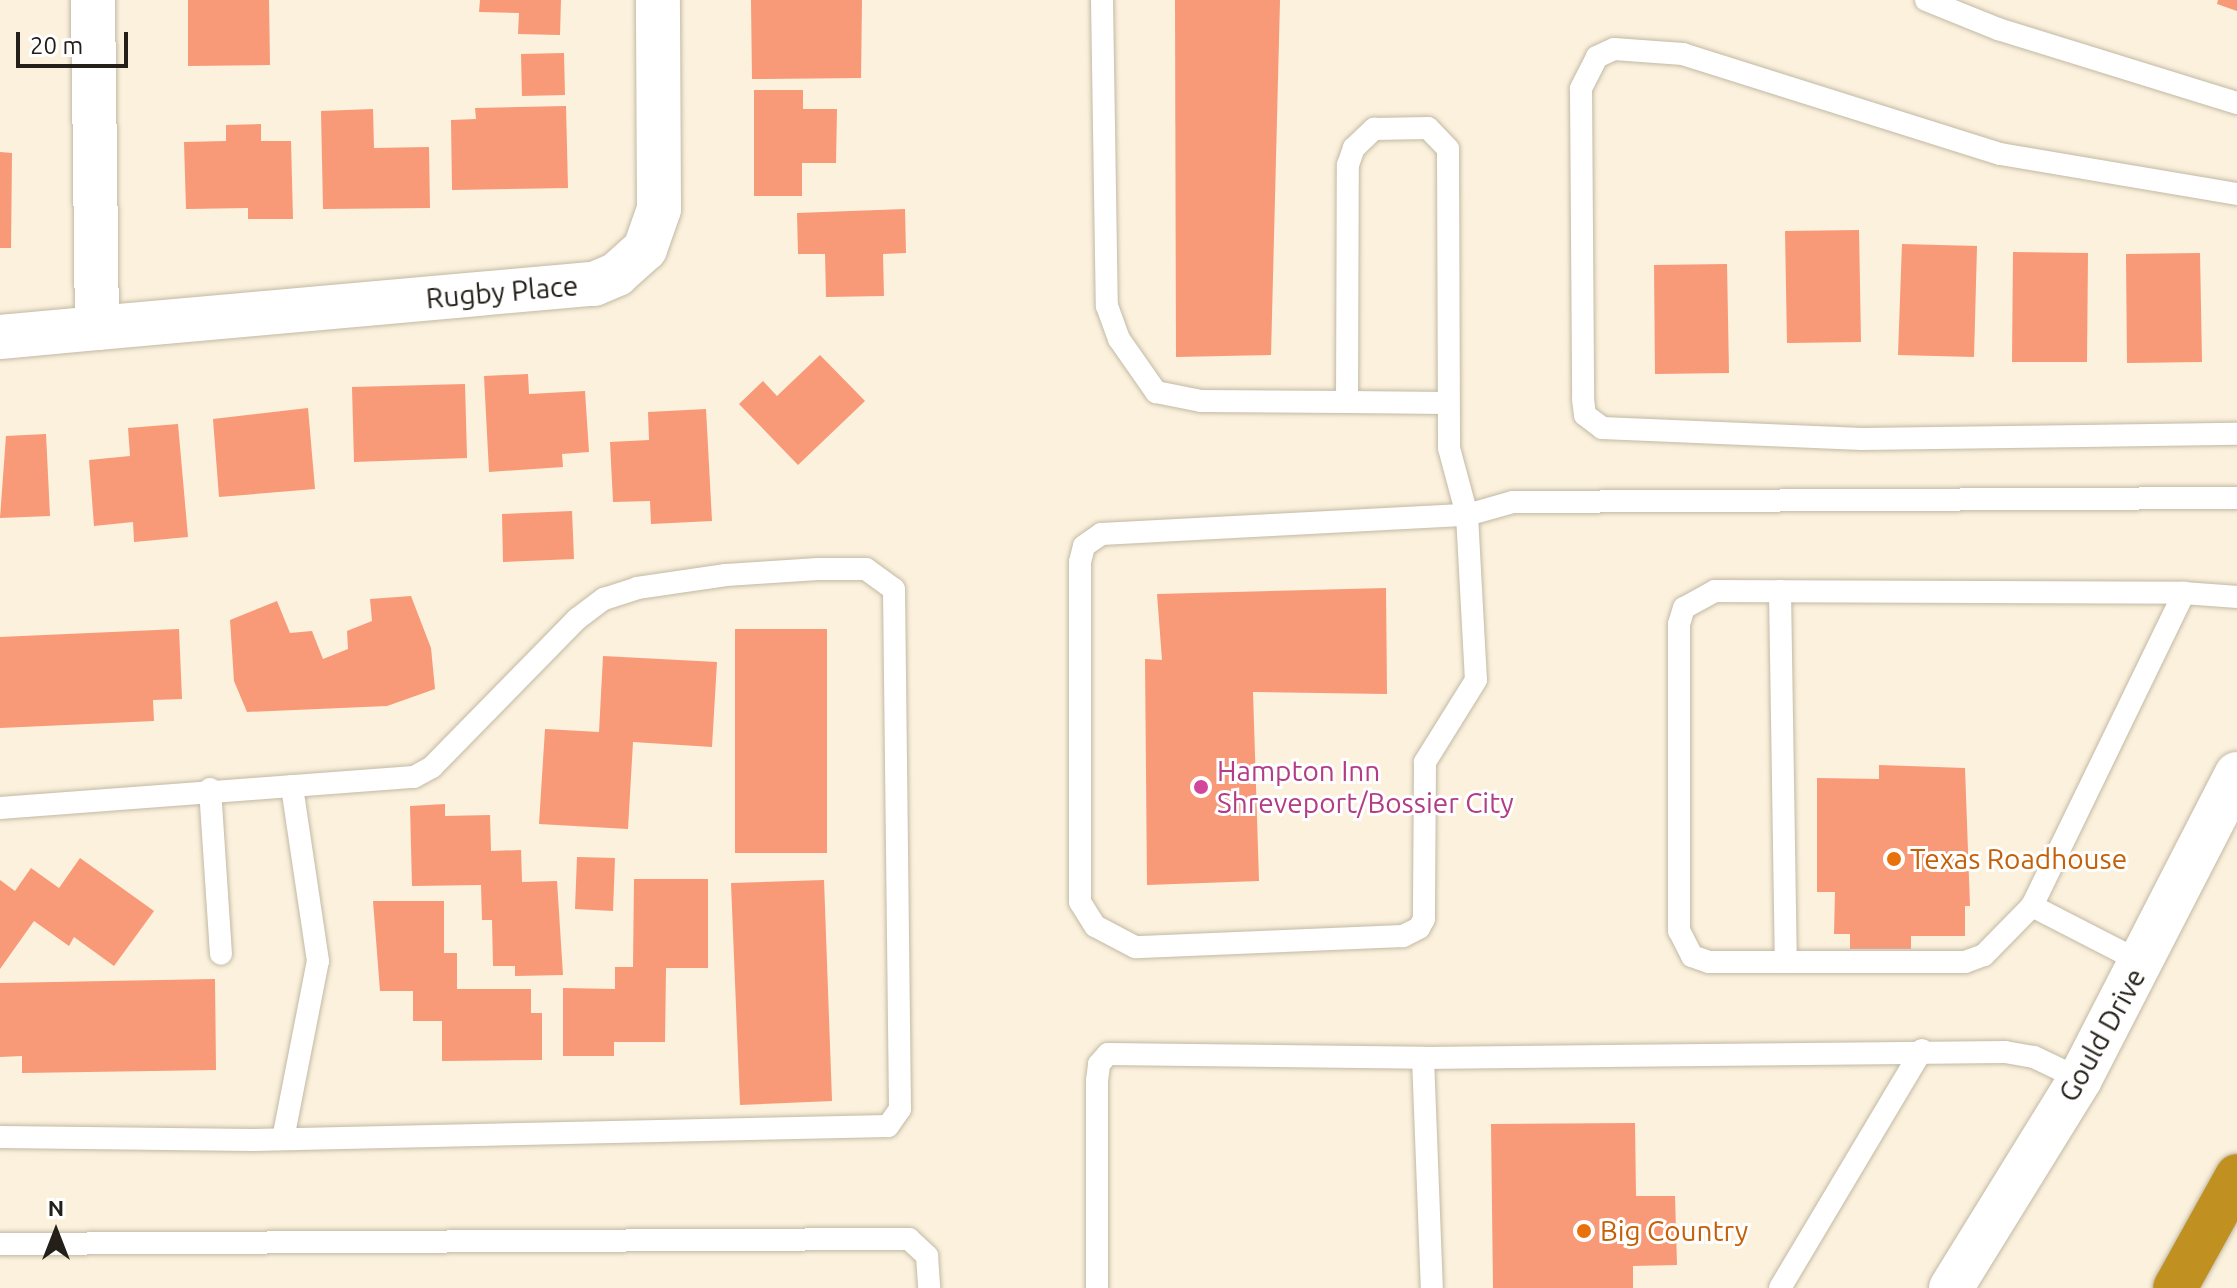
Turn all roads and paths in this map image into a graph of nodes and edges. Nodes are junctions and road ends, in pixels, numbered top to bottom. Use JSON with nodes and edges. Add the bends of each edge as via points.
{"nodes":[{"id":1,"x":93,"y":0,"type":"edge"},
{"id":2,"x":658,"y":0,"type":"edge"},
{"id":3,"x":1102,"y":0,"type":"edge"},
{"id":4,"x":1926,"y":0,"type":"edge"},
{"id":5,"x":2237,"y":103,"type":"edge"},
{"id":6,"x":2237,"y":194,"type":"edge"},
{"id":7,"x":97,"y":328,"type":"junction"},
{"id":8,"x":0,"y":337,"type":"edge"},
{"id":9,"x":1347,"y":402,"type":"junction"},
{"id":10,"x":1448,"y":403,"type":"junction"},
{"id":11,"x":2237,"y":434,"type":"edge"},
{"id":12,"x":2237,"y":498,"type":"edge"},
{"id":13,"x":1467,"y":515,"type":"junction"},
{"id":14,"x":1780,"y":591,"type":"junction"},
{"id":15,"x":2184,"y":593,"type":"junction"},
{"id":16,"x":2237,"y":597,"type":"edge"},
{"id":17,"x":2237,"y":774,"type":"edge"},
{"id":18,"x":292,"y":786,"type":"junction"},
{"id":19,"x":210,"y":789,"type":"junction"},
{"id":20,"x":0,"y":808,"type":"edge"},
{"id":21,"x":2032,"y":906,"type":"junction"},
{"id":22,"x":221,"y":954,"type":"dead end"},
{"id":23,"x":1786,"y":962,"type":"junction"},
{"id":24,"x":2141,"y":962,"type":"junction"},
{"id":25,"x":1922,"y":1050,"type":"junction"},
{"id":26,"x":1423,"y":1058,"type":"junction"},
{"id":27,"x":2080,"y":1079,"type":"junction"},
{"id":28,"x":0,"y":1137,"type":"edge"},
{"id":29,"x":283,"y":1139,"type":"junction"},
{"id":30,"x":2237,"y":1176,"type":"edge"},
{"id":31,"x":0,"y":1244,"type":"edge"},
{"id":32,"x":929,"y":1288,"type":"edge"},
{"id":33,"x":1097,"y":1288,"type":"edge"},
{"id":34,"x":1432,"y":1288,"type":"edge"},
{"id":35,"x":1780,"y":1288,"type":"edge"},
{"id":36,"x":1951,"y":1288,"type":"edge"},
{"id":37,"x":2175,"y":1288,"type":"edge"}],
"edges":[{"from":1,"to":7,"type":"street"},
{"from":2,"to":7,"type":"street","name":"Rugby Place","via":[[659,209],[645,249],[617,274],[594,284]]},
{"from":3,"to":9,"type":"lane","via":[[1107,306],[1119,339],[1156,392],[1201,401]]},
{"from":4,"to":5,"type":"lane","via":[[1998,29]]},
{"from":6,"to":11,"type":"lane","via":[[2000,154],[1683,54],[1614,49],[1597,57],[1581,89],[1583,399],[1585,415],[1602,428],[1862,439]]},
{"from":7,"to":8,"type":"street","name":"Rugby Place"},
{"from":9,"to":10,"type":"lane"},
{"from":9,"to":10,"type":"lane","via":[[1348,165],[1363,137],[1374,129],[1398,126],[1428,128],[1448,149]]},
{"from":10,"to":13,"type":"lane","via":[[1449,448]]},
{"from":12,"to":13,"type":"lane","via":[[1513,502]]},
{"from":13,"to":13,"type":"lane","via":[[1117,532],[1101,534],[1084,546],[1080,902],[1095,926],[1135,947],[1403,936],[1419,928],[1424,919],[1425,762],[1476,680]]},
{"from":14,"to":15,"type":"lane"},
{"from":14,"to":23,"type":"lane"},
{"from":14,"to":23,"type":"lane","via":[[1715,591],[1695,598],[1679,624],[1679,931],[1692,956],[1709,962]]},
{"from":15,"to":16,"type":"lane"},
{"from":15,"to":21,"type":"lane"},
{"from":17,"to":24,"type":"street","name":"Gould Drive"},
{"from":18,"to":19,"type":"lane"},
{"from":18,"to":29,"type":"lane","via":[[318,961]]},
{"from":18,"to":29,"type":"lane","via":[[414,777],[432,767],[577,619],[604,599],[637,588],[726,575],[866,569],[894,589],[897,1120],[872,1127]]},
{"from":19,"to":20,"type":"lane"},
{"from":19,"to":22,"type":"lane"},
{"from":21,"to":23,"type":"lane","via":[[1984,955],[1965,962]]},
{"from":21,"to":24,"type":"lane"},
{"from":24,"to":27,"type":"street","name":"Gould Drive"},
{"from":25,"to":26,"type":"lane"},
{"from":25,"to":27,"type":"lane","via":[[2034,1057]]},
{"from":25,"to":35,"type":"lane"},
{"from":26,"to":33,"type":"lane","via":[[1108,1054],[1099,1064],[1097,1081]]},
{"from":26,"to":34,"type":"lane"},
{"from":27,"to":36,"type":"street","name":"Gould Drive"},
{"from":28,"to":29,"type":"lane"},
{"from":30,"to":37,"type":"highway"},
{"from":31,"to":32,"type":"lane","via":[[909,1239],[927,1256]]}]}
